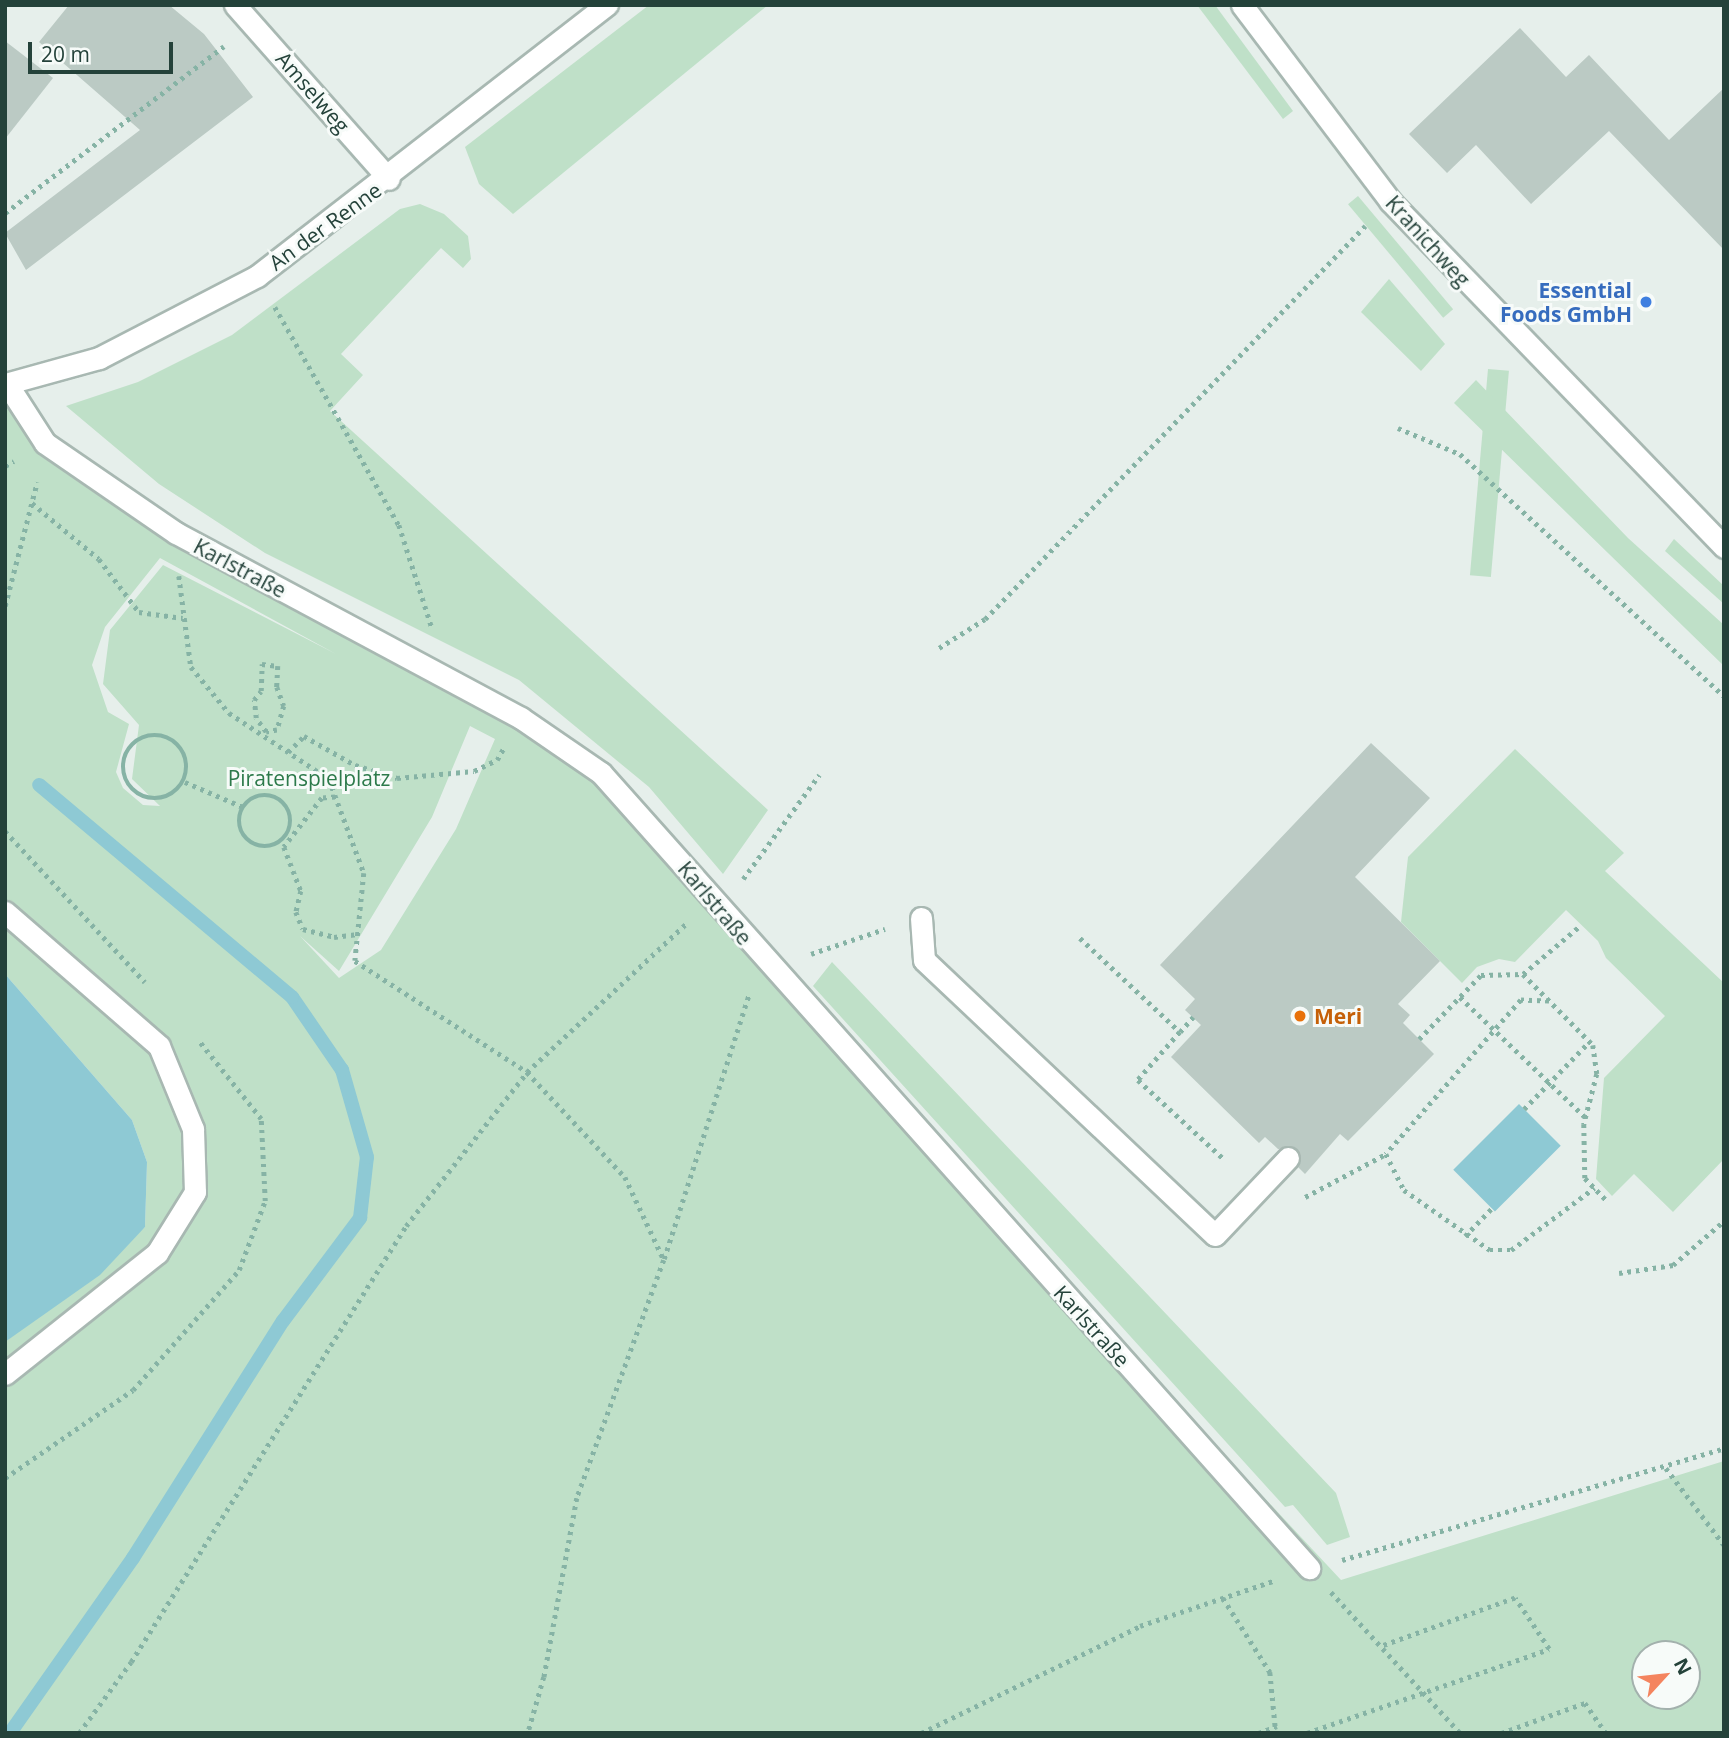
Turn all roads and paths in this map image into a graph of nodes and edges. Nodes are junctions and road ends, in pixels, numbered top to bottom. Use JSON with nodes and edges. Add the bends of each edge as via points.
{"nodes":[{"id":1,"x":235,"y":5,"type":"edge"},
{"id":2,"x":607,"y":5,"type":"edge"},
{"id":3,"x":1242,"y":5,"type":"edge"},
{"id":4,"x":253,"y":24,"type":"junction"},
{"id":5,"x":389,"y":179,"type":"junction"},
{"id":6,"x":1390,"y":201,"type":"junction"},
{"id":7,"x":5,"y":213,"type":"edge"},
{"id":8,"x":257,"y":276,"type":"junction"},
{"id":9,"x":6,"y":384,"type":"edge"},
{"id":10,"x":1398,"y":428,"type":"dead end"},
{"id":11,"x":45,"y":443,"type":"junction"},
{"id":12,"x":32,"y":503,"type":"junction"},
{"id":13,"x":176,"y":533,"type":"junction"},
{"id":14,"x":1724,"y":547,"type":"edge"},
{"id":15,"x":5,"y":606,"type":"edge"},
{"id":16,"x":183,"y":618,"type":"junction"},
{"id":17,"x":939,"y":648,"type":"dead end"},
{"id":18,"x":453,"y":682,"type":"junction"},
{"id":19,"x":1724,"y":696,"type":"edge"},
{"id":20,"x":521,"y":718,"type":"junction"},
{"id":21,"x":258,"y":730,"type":"junction"},
{"id":22,"x":288,"y":752,"type":"junction"},
{"id":23,"x":819,"y":775,"type":"dead end"},
{"id":24,"x":185,"y":782,"type":"junction"},
{"id":25,"x":335,"y":797,"type":"junction"},
{"id":26,"x":243,"y":807,"type":"junction"},
{"id":27,"x":293,"y":828,"type":"junction"},
{"id":28,"x":716,"y":906,"type":"junction"},
{"id":29,"x":5,"y":912,"type":"edge"},
{"id":30,"x":920,"y":918,"type":"joint"},
{"id":31,"x":1581,"y":925,"type":"dead end"},
{"id":32,"x":358,"y":934,"type":"junction"},
{"id":33,"x":1080,"y":938,"type":"dead end"},
{"id":34,"x":760,"y":957,"type":"junction"},
{"id":35,"x":1523,"y":974,"type":"junction"},
{"id":36,"x":783,"y":981,"type":"junction"},
{"id":37,"x":1460,"y":996,"type":"junction"},
{"id":38,"x":1549,"y":1000,"type":"junction"},
{"id":39,"x":1193,"y":1017,"type":"dead end"},
{"id":40,"x":1180,"y":1032,"type":"junction"},
{"id":41,"x":1498,"y":1032,"type":"junction"},
{"id":42,"x":1419,"y":1039,"type":"dead end"},
{"id":43,"x":1589,"y":1042,"type":"junction"},
{"id":44,"x":527,"y":1072,"type":"junction"},
{"id":45,"x":1550,"y":1083,"type":"junction"},
{"id":46,"x":1524,"y":1110,"type":"dead end"},
{"id":47,"x":1587,"y":1118,"type":"junction"},
{"id":48,"x":1386,"y":1154,"type":"junction"},
{"id":49,"x":1288,"y":1158,"type":"dead end"},
{"id":50,"x":1224,"y":1159,"type":"dead end"},
{"id":51,"x":1260,"y":1187,"type":"junction"},
{"id":52,"x":1594,"y":1188,"type":"junction"},
{"id":53,"x":1607,"y":1201,"type":"dead end"},
{"id":54,"x":1492,"y":1208,"type":"dead end"},
{"id":55,"x":1724,"y":1221,"type":"edge"},
{"id":56,"x":1465,"y":1236,"type":"junction"},
{"id":57,"x":664,"y":1260,"type":"junction"},
{"id":58,"x":1619,"y":1273,"type":"dead end"},
{"id":59,"x":5,"y":1374,"type":"edge"},
{"id":60,"x":1724,"y":1448,"type":"edge"},
{"id":61,"x":1666,"y":1468,"type":"junction"},
{"id":62,"x":1724,"y":1545,"type":"edge"},
{"id":63,"x":1309,"y":1568,"type":"junction"},
{"id":64,"x":1223,"y":1598,"type":"junction"},
{"id":65,"x":1382,"y":1646,"type":"junction"},
{"id":66,"x":1424,"y":1693,"type":"junction"},
{"id":67,"x":1277,"y":1726,"type":"junction"},
{"id":68,"x":79,"y":1733,"type":"edge"},
{"id":69,"x":528,"y":1733,"type":"edge"},
{"id":70,"x":921,"y":1733,"type":"edge"},
{"id":71,"x":1258,"y":1733,"type":"edge"},
{"id":72,"x":1276,"y":1733,"type":"edge"},
{"id":73,"x":1307,"y":1733,"type":"edge"},
{"id":74,"x":1460,"y":1733,"type":"edge"},
{"id":75,"x":1501,"y":1733,"type":"edge"},
{"id":76,"x":1606,"y":1733,"type":"edge"}],
"edges":[{"from":1,"to":4,"type":"street","name":"Amselweg"},
{"from":2,"to":5,"type":"street","name":"An der Renne"},
{"from":3,"to":6,"type":"street","name":"Kranichweg"},
{"from":4,"to":5,"type":"street","name":"Amselweg"},
{"from":4,"to":7,"type":"path"},
{"from":5,"to":8,"type":"street","name":"An der Renne"},
{"from":6,"to":14,"type":"street","name":"Kranichweg"},
{"from":6,"to":17,"type":"path","via":[[985,619]]},
{"from":8,"to":9,"type":"street","name":"An der Renne","via":[[99,358]]},
{"from":8,"to":18,"type":"path","via":[[399,525],[407,564]]},
{"from":9,"to":11,"type":"street","name":"Karlstraße"},
{"from":10,"to":19,"type":"path","via":[[1460,454]]},
{"from":11,"to":12,"type":"path"},
{"from":11,"to":13,"type":"street","name":"Karlstraße"},
{"from":12,"to":15,"type":"path"},
{"from":12,"to":16,"type":"path","via":[[99,559],[139,612]]},
{"from":13,"to":16,"type":"path"},
{"from":13,"to":18,"type":"street","name":"Karlstraße"},
{"from":16,"to":21,"type":"path","via":[[191,667],[229,713]]},
{"from":18,"to":20,"type":"street","name":"Karlstraße"},
{"from":20,"to":22,"type":"path","via":[[497,760],[474,771],[397,778],[355,765],[304,736]]},
{"from":20,"to":28,"type":"street","name":"Karlstraße","via":[[601,773]]},
{"from":21,"to":21,"type":"path","via":[[254,700],[261,691],[262,664],[278,666],[282,718],[277,730]]},
{"from":21,"to":22,"type":"path"},
{"from":22,"to":25,"type":"path","via":[[329,779]]},
{"from":23,"to":28,"type":"path"},
{"from":24,"to":24,"type":"path","via":[[186,755],[163,736],[144,736],[125,754],[128,785],[144,798],[160,800]]},
{"from":24,"to":26,"type":"path"},
{"from":25,"to":27,"type":"path","via":[[322,799]]},
{"from":25,"to":32,"type":"path","via":[[364,873]]},
{"from":26,"to":27,"type":"path","via":[[262,795],[276,797],[289,809]]},
{"from":26,"to":27,"type":"path","via":[[238,822],[251,844],[279,844]]},
{"from":27,"to":32,"type":"path","via":[[284,847],[301,891],[296,912],[303,929],[334,937]]},
{"from":28,"to":34,"type":"street","name":"Karlstraße"},
{"from":28,"to":44,"type":"path"},
{"from":29,"to":59,"type":"street","via":[[159,1046],[193,1129],[195,1192],[157,1253]]},
{"from":30,"to":36,"type":"path","via":[[819,947]]},
{"from":30,"to":51,"type":"street","via":[[924,960],[1215,1235]]},
{"from":31,"to":35,"type":"path"},
{"from":32,"to":44,"type":"path","via":[[355,961]]},
{"from":33,"to":40,"type":"path"},
{"from":34,"to":36,"type":"street","name":"Karlstraße"},
{"from":34,"to":57,"type":"path"},
{"from":35,"to":37,"type":"path","via":[[1481,975]]},
{"from":35,"to":38,"type":"path"},
{"from":36,"to":63,"type":"street","name":"Karlstraße"},
{"from":37,"to":41,"type":"path"},
{"from":37,"to":42,"type":"path"},
{"from":38,"to":41,"type":"path","via":[[1521,1000]]},
{"from":38,"to":43,"type":"path"},
{"from":39,"to":40,"type":"path"},
{"from":40,"to":50,"type":"path","via":[[1138,1080]]},
{"from":41,"to":45,"type":"path"},
{"from":41,"to":48,"type":"path"},
{"from":43,"to":45,"type":"path"},
{"from":43,"to":47,"type":"path","via":[[1597,1074]]},
{"from":44,"to":57,"type":"path","via":[[625,1177]]},
{"from":44,"to":68,"type":"path","via":[[406,1226],[138,1650]]},
{"from":45,"to":46,"type":"path"},
{"from":45,"to":47,"type":"path"},
{"from":47,"to":52,"type":"path","via":[[1585,1178]]},
{"from":48,"to":51,"type":"path","via":[[1286,1206]]},
{"from":48,"to":56,"type":"path","via":[[1404,1190]]},
{"from":49,"to":51,"type":"street"},
{"from":52,"to":53,"type":"path"},
{"from":52,"to":56,"type":"path","via":[[1511,1250],[1490,1250]]},
{"from":54,"to":56,"type":"path"},
{"from":55,"to":58,"type":"path","via":[[1673,1265]]},
{"from":57,"to":69,"type":"path","via":[[577,1498],[544,1677]]},
{"from":60,"to":61,"type":"path"},
{"from":61,"to":62,"type":"path"},
{"from":61,"to":63,"type":"path"},
{"from":63,"to":64,"type":"path"},
{"from":63,"to":65,"type":"path"},
{"from":64,"to":67,"type":"path","via":[[1270,1672]]},
{"from":64,"to":70,"type":"path","via":[[1140,1626]]},
{"from":65,"to":66,"type":"path"},
{"from":65,"to":66,"type":"path","via":[[1515,1598],[1549,1649]]},
{"from":66,"to":73,"type":"path"},
{"from":66,"to":74,"type":"path"},
{"from":67,"to":71,"type":"path"},
{"from":67,"to":72,"type":"path"},
{"from":75,"to":76,"type":"path","via":[[1585,1703]]}]}
